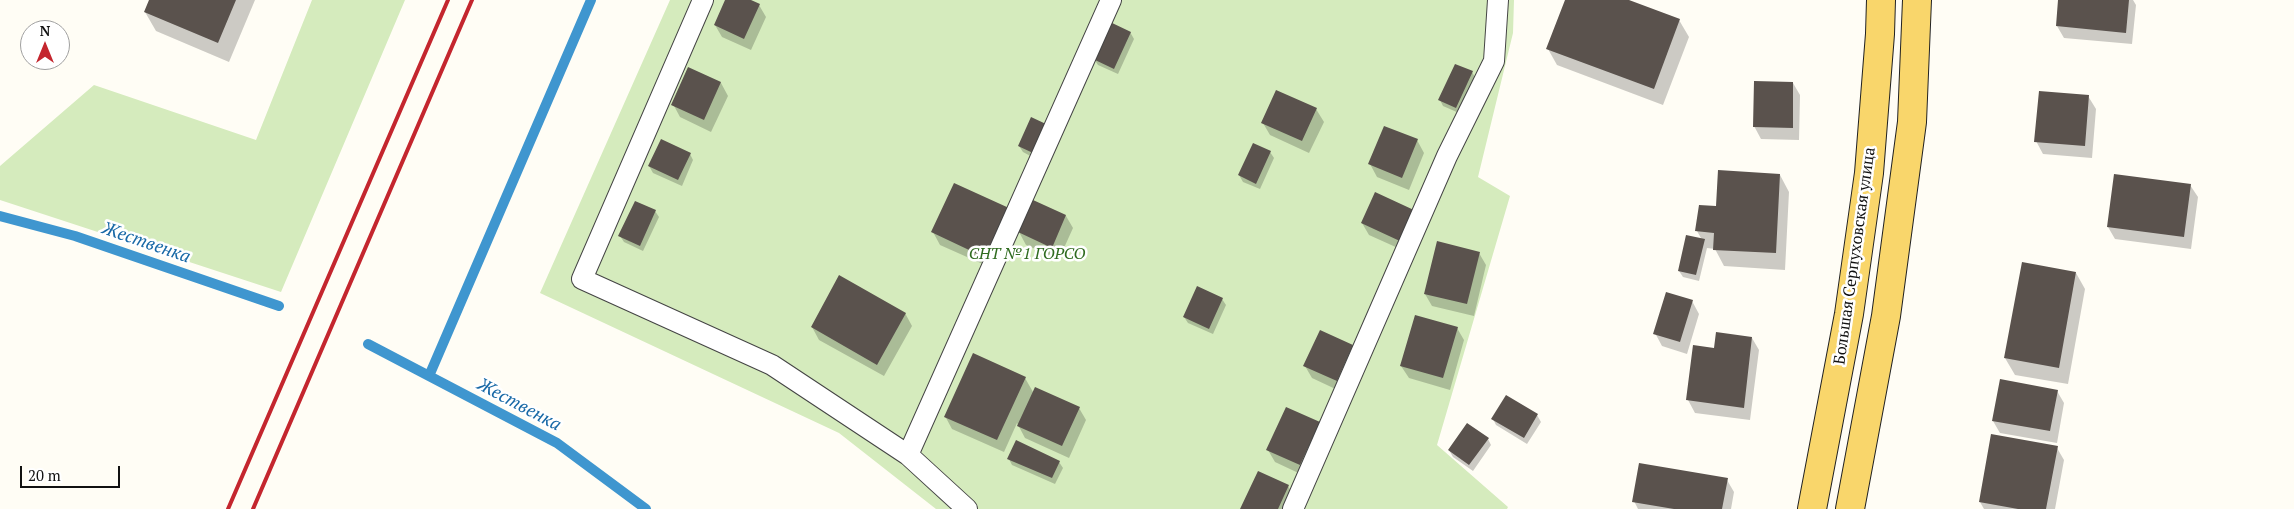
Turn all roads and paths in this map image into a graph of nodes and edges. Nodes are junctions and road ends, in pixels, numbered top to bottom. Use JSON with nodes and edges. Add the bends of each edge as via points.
{"nodes":[{"id":1,"x":703,"y":0,"type":"edge"},
{"id":2,"x":1111,"y":0,"type":"edge"},
{"id":3,"x":1498,"y":0,"type":"edge"},
{"id":4,"x":1881,"y":0,"type":"edge"},
{"id":5,"x":1917,"y":0,"type":"edge"},
{"id":6,"x":908,"y":455,"type":"junction"},
{"id":7,"x":967,"y":509,"type":"edge"},
{"id":8,"x":1293,"y":509,"type":"edge"},
{"id":9,"x":1812,"y":509,"type":"edge"},
{"id":10,"x":1850,"y":509,"type":"edge"}],
"edges":[{"from":1,"to":6,"type":"lane","via":[[582,279],[772,365]]},
{"from":2,"to":6,"type":"lane"},
{"from":3,"to":8,"type":"lane","via":[[1494,61],[1447,156]]},
{"from":4,"to":9,"type":"main road","name":"Большая Серпуховская улица","via":[[1869,173],[1849,314]]},
{"from":5,"to":10,"type":"main road","via":[[1912,122],[1886,316]]},
{"from":6,"to":7,"type":"lane"}]}
